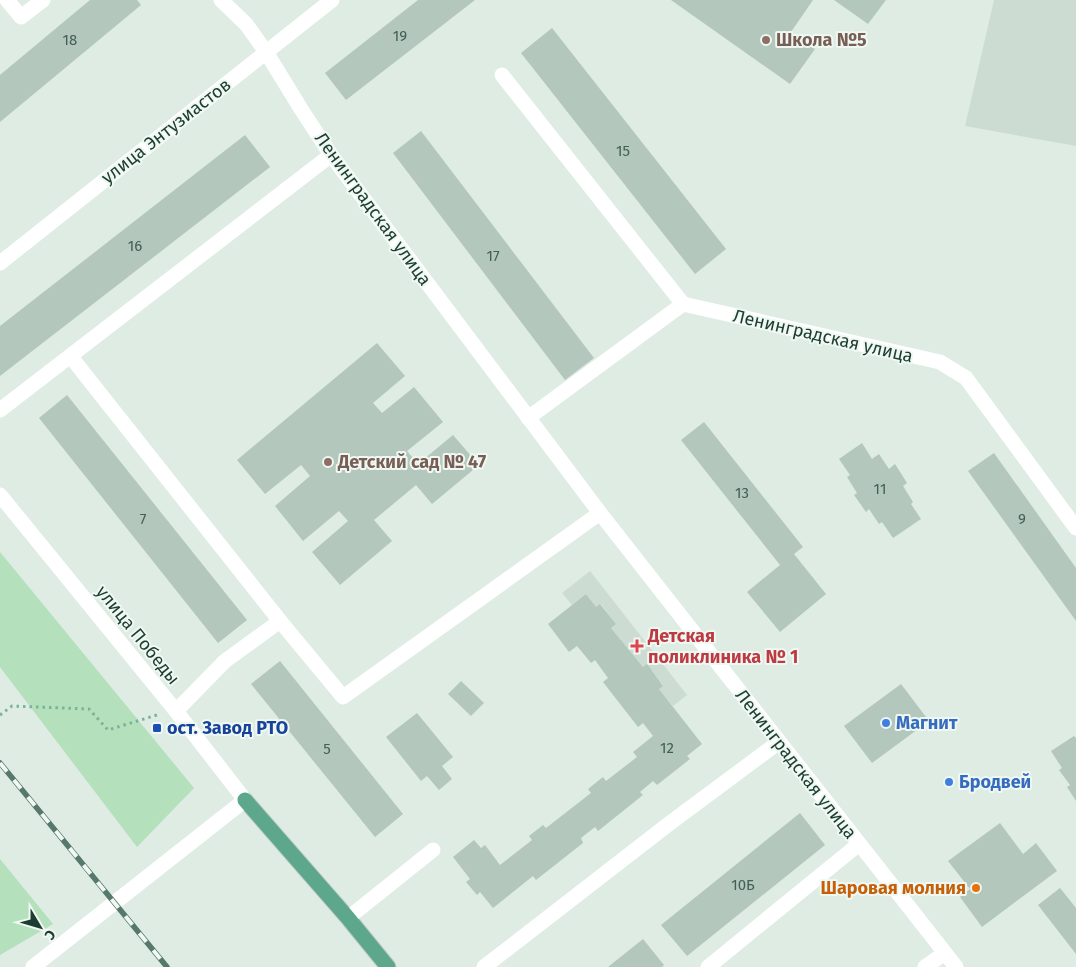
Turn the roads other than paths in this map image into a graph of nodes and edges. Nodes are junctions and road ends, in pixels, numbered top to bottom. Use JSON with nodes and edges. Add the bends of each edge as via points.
{"nodes":[{"id":1,"x":7,"y":0,"type":"edge"},
{"id":2,"x":43,"y":0,"type":"edge"},
{"id":3,"x":221,"y":0,"type":"edge"},
{"id":4,"x":332,"y":0,"type":"edge"},
{"id":5,"x":266,"y":52,"type":"junction"},
{"id":6,"x":502,"y":75,"type":"dead end"},
{"id":7,"x":331,"y":155,"type":"junction"},
{"id":8,"x":0,"y":263,"type":"edge"},
{"id":9,"x":683,"y":304,"type":"junction"},
{"id":10,"x":71,"y":357,"type":"junction"},
{"id":11,"x":0,"y":410,"type":"edge"},
{"id":12,"x":528,"y":418,"type":"junction"},
{"id":13,"x":0,"y":495,"type":"edge"},
{"id":14,"x":600,"y":513,"type":"junction"},
{"id":15,"x":1076,"y":528,"type":"edge"},
{"id":16,"x":280,"y":621,"type":"junction"},
{"id":17,"x":176,"y":711,"type":"junction"},
{"id":18,"x":779,"y":742,"type":"junction"},
{"id":19,"x":245,"y":800,"type":"junction"},
{"id":20,"x":859,"y":844,"type":"junction"},
{"id":21,"x":433,"y":850,"type":"dead end"},
{"id":22,"x":348,"y":918,"type":"junction"},
{"id":23,"x":945,"y":953,"type":"junction"},
{"id":24,"x":33,"y":967,"type":"edge"},
{"id":25,"x":388,"y":967,"type":"edge"},
{"id":26,"x":484,"y":967,"type":"edge"},
{"id":27,"x":708,"y":967,"type":"edge"},
{"id":28,"x":925,"y":967,"type":"edge"},
{"id":29,"x":956,"y":967,"type":"edge"}],
"edges":[{"from":1,"to":2,"type":"street","via":[[21,17]]},
{"from":3,"to":5,"type":"street","name":"Ленинградская улица","via":[[246,24]]},
{"from":4,"to":5,"type":"street","name":"улица Энтузиастов"},
{"from":5,"to":7,"type":"street","name":"Ленинградская улица"},
{"from":5,"to":8,"type":"street","name":"улица Энтузиастов"},
{"from":6,"to":9,"type":"street"},
{"from":7,"to":10,"type":"street"},
{"from":7,"to":12,"type":"street","name":"Ленинградская улица"},
{"from":9,"to":12,"type":"street"},
{"from":9,"to":15,"type":"street","name":"Ленинградская улица","via":[[940,362],[966,378]]},
{"from":10,"to":11,"type":"street"},
{"from":10,"to":16,"type":"street"},
{"from":12,"to":14,"type":"street","name":"Ленинградская улица"},
{"from":13,"to":17,"type":"street","name":"улица Победы"},
{"from":14,"to":16,"type":"street","via":[[343,697]]},
{"from":14,"to":18,"type":"street","name":"Ленинградская улица"},
{"from":16,"to":17,"type":"street","via":[[225,661]]},
{"from":17,"to":19,"type":"street","name":"улица Победы"},
{"from":18,"to":20,"type":"street","name":"Ленинградская улица"},
{"from":18,"to":26,"type":"street"},
{"from":19,"to":22,"type":"main road","name":"улица Победы"},
{"from":19,"to":24,"type":"street"},
{"from":20,"to":23,"type":"street","name":"Ленинградская улица"},
{"from":20,"to":27,"type":"street"},
{"from":21,"to":22,"type":"street"},
{"from":22,"to":25,"type":"main road","name":"улица Победы"},
{"from":23,"to":28,"type":"street"},
{"from":23,"to":29,"type":"street","name":"Ленинградская улица"}]}
